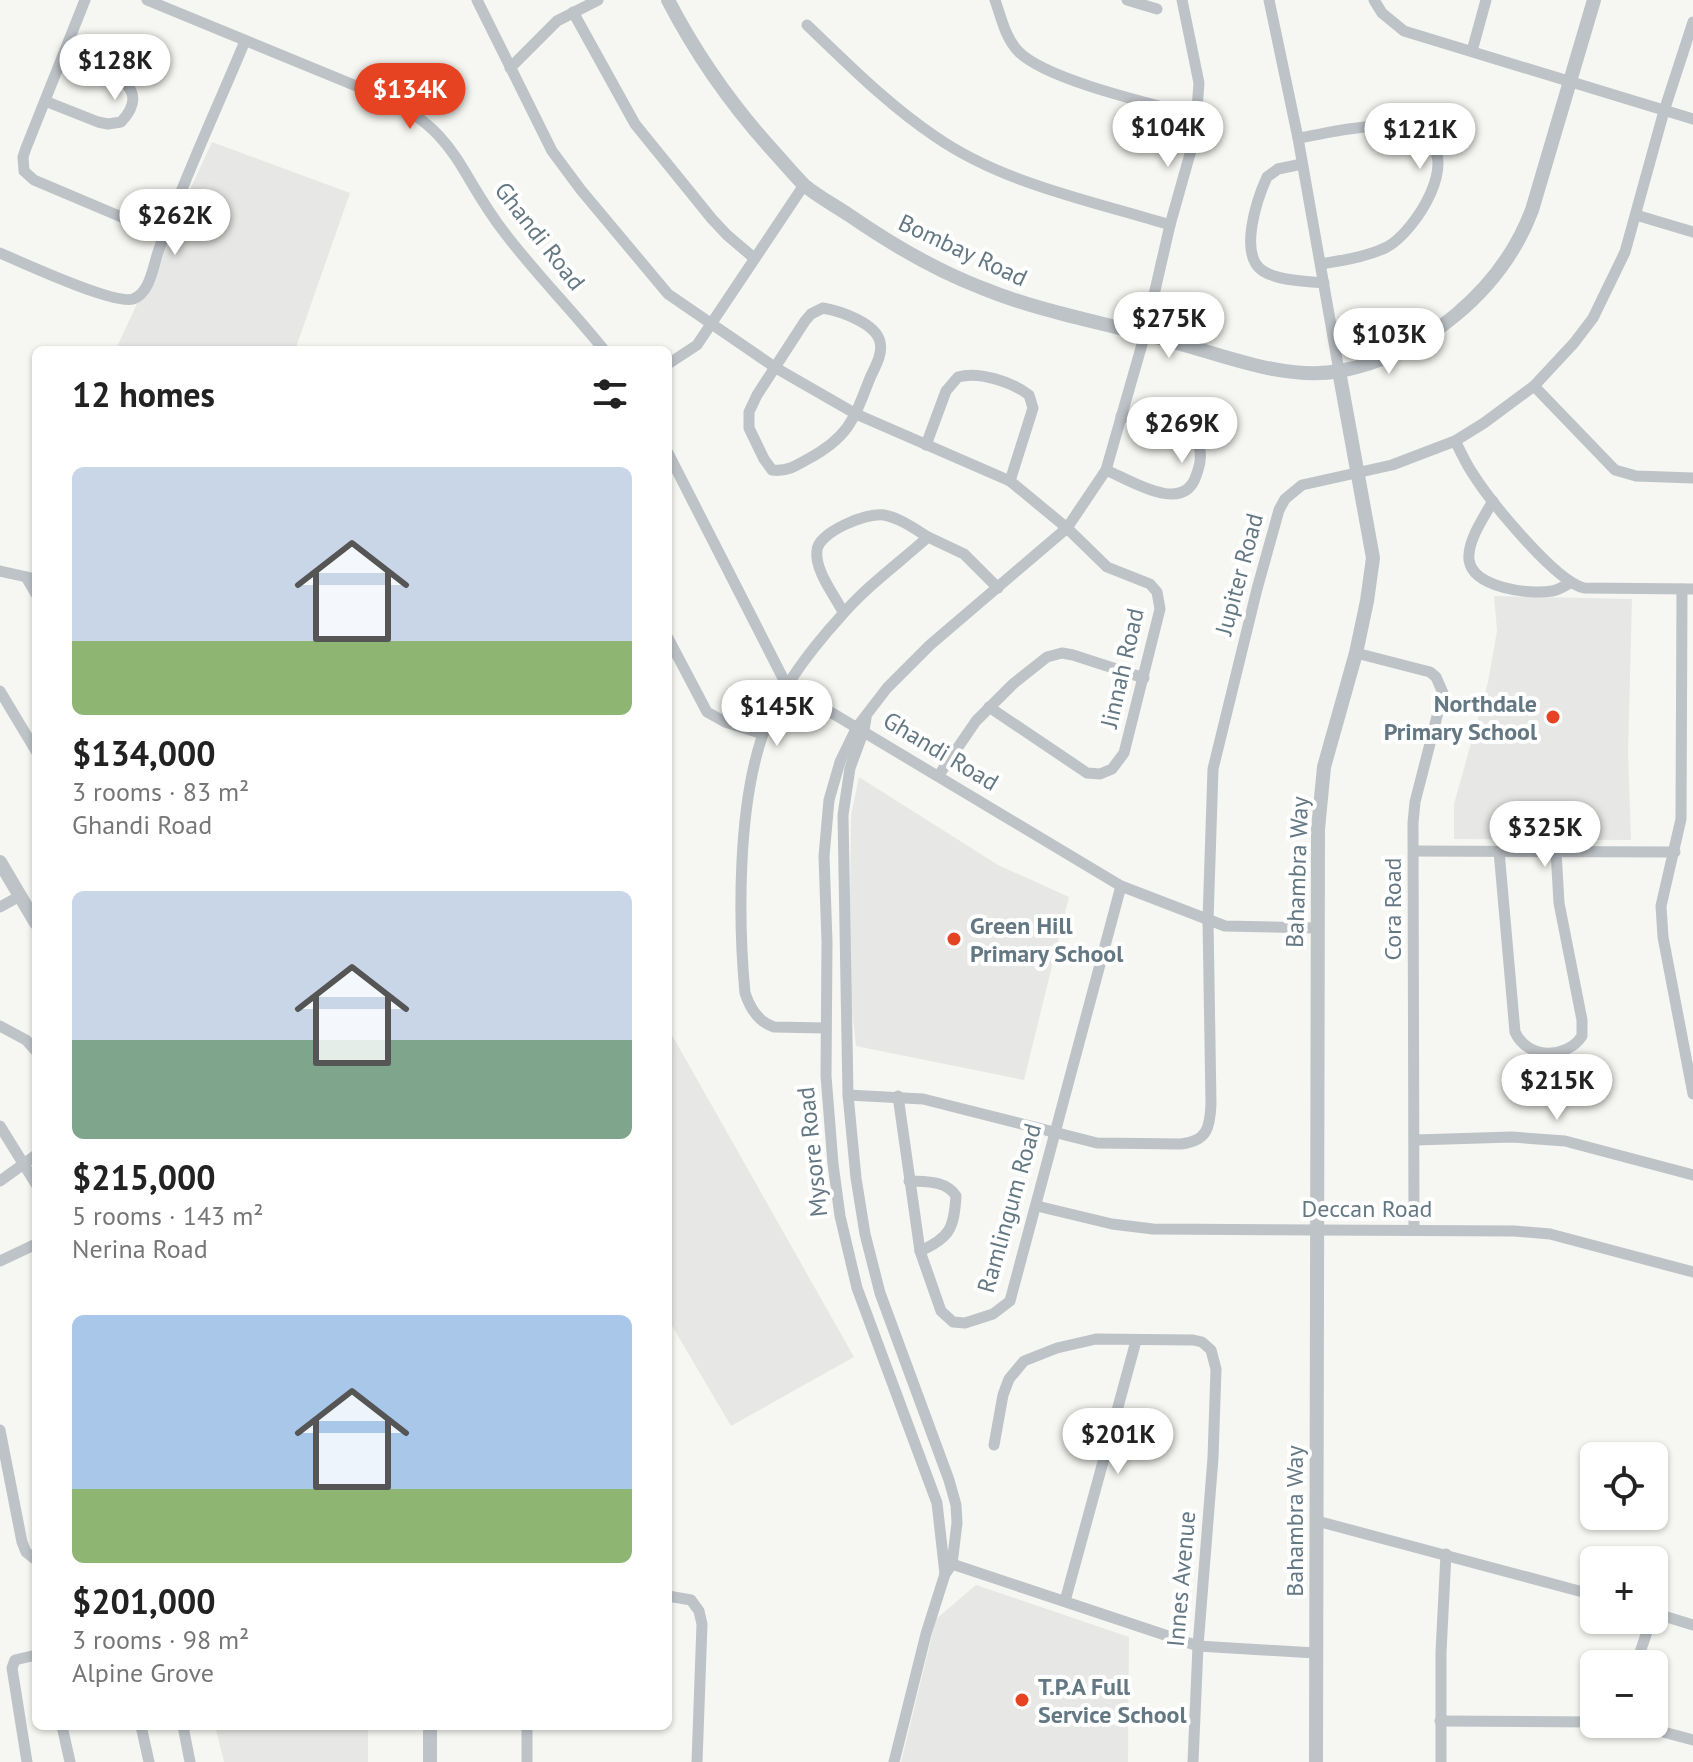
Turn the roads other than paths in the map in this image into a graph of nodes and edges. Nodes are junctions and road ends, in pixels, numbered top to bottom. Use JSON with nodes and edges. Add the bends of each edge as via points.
{"nodes":[{"id":1,"x":85,"y":0,"type":"edge"},
{"id":2,"x":147,"y":0,"type":"edge"},
{"id":3,"x":477,"y":0,"type":"edge"},
{"id":4,"x":598,"y":0,"type":"edge"},
{"id":5,"x":668,"y":0,"type":"edge"},
{"id":6,"x":995,"y":0,"type":"edge"},
{"id":7,"x":1127,"y":0,"type":"edge"},
{"id":8,"x":1182,"y":0,"type":"edge"},
{"id":9,"x":1269,"y":0,"type":"edge"},
{"id":10,"x":1374,"y":0,"type":"edge"},
{"id":11,"x":1486,"y":0,"type":"edge"},
{"id":12,"x":1594,"y":0,"type":"edge"},
{"id":13,"x":1157,"y":9,"type":"dead end"},
{"id":14,"x":573,"y":12,"type":"junction"},
{"id":15,"x":1693,"y":22,"type":"edge"},
{"id":16,"x":807,"y":25,"type":"dead end"},
{"id":17,"x":245,"y":41,"type":"junction"},
{"id":18,"x":1472,"y":51,"type":"junction"},
{"id":19,"x":64,"y":54,"type":"junction"},
{"id":20,"x":510,"y":68,"type":"junction"},
{"id":21,"x":1571,"y":81,"type":"junction"},
{"id":22,"x":45,"y":101,"type":"junction"},
{"id":23,"x":1664,"y":111,"type":"junction"},
{"id":24,"x":1198,"y":116,"type":"junction"},
{"id":25,"x":1693,"y":119,"type":"edge"},
{"id":26,"x":1298,"y":138,"type":"junction"},
{"id":27,"x":1302,"y":164,"type":"junction"},
{"id":28,"x":804,"y":185,"type":"junction"},
{"id":29,"x":1636,"y":215,"type":"junction"},
{"id":30,"x":1170,"y":225,"type":"junction"},
{"id":31,"x":1693,"y":232,"type":"edge"},
{"id":32,"x":164,"y":235,"type":"junction"},
{"id":33,"x":0,"y":253,"type":"edge"},
{"id":34,"x":754,"y":258,"type":"junction"},
{"id":35,"x":1321,"y":264,"type":"junction"},
{"id":36,"x":1324,"y":283,"type":"junction"},
{"id":37,"x":711,"y":325,"type":"junction"},
{"id":38,"x":1145,"y":334,"type":"junction"},
{"id":39,"x":601,"y":346,"type":"edge"},
{"id":40,"x":672,"y":362,"type":"edge"},
{"id":41,"x":776,"y":368,"type":"junction"},
{"id":42,"x":1339,"y":371,"type":"junction"},
{"id":43,"x":1534,"y":386,"type":"junction"},
{"id":44,"x":856,"y":414,"type":"junction"},
{"id":45,"x":1121,"y":416,"type":"junction"},
{"id":46,"x":1455,"y":441,"type":"junction"},
{"id":47,"x":926,"y":445,"type":"junction"},
{"id":48,"x":672,"y":461,"type":"edge"},
{"id":49,"x":1106,"y":470,"type":"junction"},
{"id":50,"x":1357,"y":473,"type":"junction"},
{"id":51,"x":1693,"y":478,"type":"edge"},
{"id":52,"x":1010,"y":481,"type":"junction"},
{"id":53,"x":1493,"y":501,"type":"junction"},
{"id":54,"x":1067,"y":528,"type":"junction"},
{"id":55,"x":928,"y":537,"type":"junction"},
{"id":56,"x":0,"y":571,"type":"edge"},
{"id":57,"x":31,"y":578,"type":"edge"},
{"id":58,"x":1570,"y":583,"type":"junction"},
{"id":59,"x":998,"y":588,"type":"junction"},
{"id":60,"x":1688,"y":589,"type":"edge"},
{"id":61,"x":843,"y":612,"type":"junction"},
{"id":62,"x":672,"y":646,"type":"edge"},
{"id":63,"x":1356,"y":653,"type":"junction"},
{"id":64,"x":1144,"y":678,"type":"junction"},
{"id":65,"x":787,"y":686,"type":"junction"},
{"id":66,"x":0,"y":691,"type":"edge"},
{"id":67,"x":989,"y":707,"type":"junction"},
{"id":68,"x":862,"y":725,"type":"junction"},
{"id":69,"x":763,"y":734,"type":"junction"},
{"id":70,"x":32,"y":744,"type":"edge"},
{"id":71,"x":939,"y":775,"type":"junction"},
{"id":72,"x":1414,"y":851,"type":"junction"},
{"id":73,"x":1499,"y":851,"type":"junction"},
{"id":74,"x":1556,"y":851,"type":"junction"},
{"id":75,"x":1675,"y":852,"type":"junction"},
{"id":76,"x":0,"y":862,"type":"edge"},
{"id":77,"x":1121,"y":886,"type":"junction"},
{"id":78,"x":20,"y":896,"type":"junction"},
{"id":79,"x":0,"y":907,"type":"edge"},
{"id":80,"x":32,"y":916,"type":"edge"},
{"id":81,"x":1208,"y":920,"type":"junction"},
{"id":82,"x":1316,"y":928,"type":"junction"},
{"id":83,"x":0,"y":1026,"type":"edge"},
{"id":84,"x":826,"y":1028,"type":"junction"},
{"id":85,"x":32,"y":1047,"type":"edge"},
{"id":86,"x":1693,"y":1094,"type":"edge"},
{"id":87,"x":848,"y":1095,"type":"junction"},
{"id":88,"x":898,"y":1096,"type":"junction"},
{"id":89,"x":0,"y":1126,"type":"edge"},
{"id":90,"x":1053,"y":1134,"type":"junction"},
{"id":91,"x":1415,"y":1140,"type":"junction"},
{"id":92,"x":32,"y":1158,"type":"edge"},
{"id":93,"x":24,"y":1165,"type":"junction"},
{"id":94,"x":1693,"y":1175,"type":"edge"},
{"id":95,"x":32,"y":1178,"type":"edge"},
{"id":96,"x":0,"y":1181,"type":"edge"},
{"id":97,"x":909,"y":1181,"type":"junction"},
{"id":98,"x":1037,"y":1206,"type":"junction"},
{"id":99,"x":1317,"y":1229,"type":"junction"},
{"id":100,"x":1414,"y":1230,"type":"junction"},
{"id":101,"x":32,"y":1246,"type":"edge"},
{"id":102,"x":920,"y":1251,"type":"junction"},
{"id":103,"x":0,"y":1261,"type":"edge"},
{"id":104,"x":1693,"y":1272,"type":"edge"},
{"id":105,"x":1136,"y":1341,"type":"junction"},
{"id":106,"x":0,"y":1430,"type":"edge"},
{"id":107,"x":994,"y":1445,"type":"dead end"},
{"id":108,"x":1317,"y":1521,"type":"junction"},
{"id":109,"x":1446,"y":1554,"type":"junction"},
{"id":110,"x":32,"y":1557,"type":"edge"},
{"id":111,"x":947,"y":1566,"type":"junction"},
{"id":112,"x":1580,"y":1591,"type":"edge"},
{"id":113,"x":672,"y":1597,"type":"edge"},
{"id":114,"x":1065,"y":1601,"type":"junction"},
{"id":115,"x":1668,"y":1617,"type":"edge"},
{"id":116,"x":1693,"y":1625,"type":"edge"},
{"id":117,"x":1198,"y":1646,"type":"junction"},
{"id":118,"x":1315,"y":1653,"type":"junction"},
{"id":119,"x":32,"y":1656,"type":"edge"},
{"id":120,"x":1440,"y":1721,"type":"junction"},
{"id":121,"x":1580,"y":1722,"type":"edge"},
{"id":122,"x":63,"y":1730,"type":"edge"},
{"id":123,"x":142,"y":1730,"type":"edge"},
{"id":124,"x":184,"y":1730,"type":"edge"},
{"id":125,"x":430,"y":1730,"type":"edge"},
{"id":126,"x":527,"y":1730,"type":"edge"},
{"id":127,"x":1668,"y":1733,"type":"edge"},
{"id":128,"x":1693,"y":1740,"type":"edge"},
{"id":129,"x":27,"y":1762,"type":"edge"},
{"id":130,"x":70,"y":1762,"type":"edge"},
{"id":131,"x":149,"y":1762,"type":"edge"},
{"id":132,"x":190,"y":1762,"type":"edge"},
{"id":133,"x":430,"y":1762,"type":"edge"},
{"id":134,"x":527,"y":1762,"type":"edge"},
{"id":135,"x":697,"y":1762,"type":"edge"},
{"id":136,"x":894,"y":1762,"type":"edge"},
{"id":137,"x":1193,"y":1762,"type":"edge"},
{"id":138,"x":1316,"y":1762,"type":"edge"},
{"id":139,"x":1441,"y":1762,"type":"edge"}],
"edges":[{"from":1,"to":19,"type":"street"},
{"from":2,"to":17,"type":"street","name":"Ghandi Road"},
{"from":3,"to":20,"type":"street","name":"Jinnah Road"},
{"from":4,"to":14,"type":"street"},
{"from":5,"to":28,"type":"street","name":"Bombay Road","via":[[733,104]]},
{"from":6,"to":24,"type":"street","via":[[1013,45],[1032,63],[1109,92]]},
{"from":7,"to":13,"type":"street"},
{"from":8,"to":24,"type":"street","name":"Mysore Road","via":[[1199,83]]},
{"from":9,"to":26,"type":"street","name":"Bahambra Way"},
{"from":10,"to":18,"type":"street","via":[[1404,31]]},
{"from":11,"to":18,"type":"street"},
{"from":12,"to":21,"type":"street","name":"Bombay Road"},
{"from":14,"to":20,"type":"street","via":[[545,31]]},
{"from":14,"to":34,"type":"street","via":[[635,124],[712,219]]},
{"from":15,"to":23,"type":"street","name":"Jupiter Road"},
{"from":16,"to":30,"type":"street","via":[[887,100],[965,154],[1014,176]]},
{"from":17,"to":32,"type":"street"},
{"from":17,"to":39,"type":"street","name":"Ghandi Road","via":[[383,97],[430,125],[462,162],[503,231]]},
{"from":18,"to":21,"type":"street"},
{"from":19,"to":22,"type":"street"},
{"from":19,"to":22,"type":"street","via":[[127,82],[134,94],[132,108],[121,122],[108,124]]},
{"from":20,"to":37,"type":"street","name":"Jinnah Road","via":[[544,137],[572,178],[668,294]]},
{"from":21,"to":23,"type":"street"},
{"from":21,"to":42,"type":"street","name":"Bombay Road","via":[[1527,224],[1500,269],[1461,310],[1422,339]]},
{"from":22,"to":32,"type":"street","via":[[23,157],[28,175]]},
{"from":23,"to":25,"type":"street"},
{"from":23,"to":29,"type":"street","name":"Jupiter Road"},
{"from":24,"to":30,"type":"street","name":"Mysore Road"},
{"from":26,"to":27,"type":"street","name":"Bahambra Way"},
{"from":26,"to":35,"type":"street","via":[[1370,127],[1402,129],[1426,138],[1439,157],[1436,182],[1402,236],[1369,254]]},
{"from":27,"to":35,"type":"street","name":"Bahambra Way"},
{"from":27,"to":36,"type":"street","via":[[1267,177],[1249,247],[1262,271]]},
{"from":28,"to":34,"type":"street"},
{"from":28,"to":38,"type":"street","name":"Bombay Road","via":[[916,258],[981,288]]},
{"from":29,"to":31,"type":"street"},
{"from":29,"to":43,"type":"street","name":"Jupiter Road","via":[[1625,252],[1593,318]]},
{"from":30,"to":38,"type":"street","name":"Mysore Road"},
{"from":32,"to":33,"type":"street","via":[[146,287],[128,300]]},
{"from":34,"to":37,"type":"street"},
{"from":35,"to":36,"type":"street","name":"Bahambra Way"},
{"from":36,"to":42,"type":"street","name":"Bahambra Way"},
{"from":37,"to":40,"type":"street","via":[[689,352]]},
{"from":37,"to":41,"type":"street","name":"Jinnah Road"},
{"from":38,"to":42,"type":"street","name":"Bombay Road","via":[[1269,367]]},
{"from":38,"to":45,"type":"street","name":"Mysore Road"},
{"from":41,"to":44,"type":"street","name":"Jinnah Road"},
{"from":41,"to":44,"type":"street","via":[[751,404],[748,421],[772,470],[794,467],[832,445]]},
{"from":41,"to":44,"type":"street","via":[[817,310],[837,311],[865,325],[878,336],[881,348]]},
{"from":42,"to":50,"type":"street","name":"Bahambra Way"},
{"from":43,"to":46,"type":"street","name":"Jupiter Road"},
{"from":43,"to":51,"type":"street","via":[[1615,470]]},
{"from":44,"to":47,"type":"street","name":"Jinnah Road"},
{"from":45,"to":49,"type":"street","name":"Mysore Road"},
{"from":45,"to":49,"type":"street","via":[[1195,439],[1201,462],[1195,482],[1176,495]]},
{"from":46,"to":50,"type":"street","name":"Jupiter Road"},
{"from":46,"to":53,"type":"street"},
{"from":47,"to":52,"type":"street","name":"Jinnah Road"},
{"from":47,"to":52,"type":"street","via":[[946,391],[958,377],[972,375],[1014,386],[1029,395],[1033,408]]},
{"from":48,"to":65,"type":"street"},
{"from":49,"to":54,"type":"street","name":"Mysore Road"},
{"from":50,"to":63,"type":"street","name":"Bahambra Way","via":[[1373,558]]},
{"from":50,"to":81,"type":"street","name":"Jupiter Road","via":[[1302,485],[1279,510],[1213,769]]},
{"from":52,"to":54,"type":"street","name":"Jinnah Road"},
{"from":53,"to":58,"type":"street"},
{"from":53,"to":58,"type":"street","via":[[1469,554],[1476,573],[1517,591],[1551,591]]},
{"from":54,"to":59,"type":"street","name":"Mysore Road"},
{"from":54,"to":64,"type":"street","name":"Jinnah Road","via":[[1107,567],[1150,584],[1157,592],[1160,609]]},
{"from":55,"to":59,"type":"street","via":[[964,554]]},
{"from":55,"to":61,"type":"street"},
{"from":55,"to":61,"type":"street","via":[[891,517],[875,515],[823,538],[817,558]]},
{"from":56,"to":57,"type":"street"},
{"from":58,"to":60,"type":"street","via":[[1584,588]]},
{"from":59,"to":68,"type":"street","name":"Mysore Road","via":[[907,667]]},
{"from":60,"to":75,"type":"street","via":[[1681,819]]},
{"from":61,"to":65,"type":"street"},
{"from":62,"to":69,"type":"street","via":[[707,712]]},
{"from":63,"to":72,"type":"street","name":"Cora Road","via":[[1430,672],[1441,685],[1441,707],[1415,802]]},
{"from":63,"to":82,"type":"street","name":"Bahambra Way","via":[[1324,767]]},
{"from":64,"to":67,"type":"street","via":[[1056,654],[1037,663]]},
{"from":64,"to":67,"type":"street","name":"Jinnah Road","via":[[1124,753],[1112,769],[1100,774],[1069,763]]},
{"from":65,"to":68,"type":"street","name":"Ghandi Road"},
{"from":65,"to":69,"type":"street"},
{"from":66,"to":70,"type":"street"},
{"from":67,"to":71,"type":"street"},
{"from":68,"to":71,"type":"street","name":"Ghandi Road"},
{"from":68,"to":84,"type":"street","name":"Mysore Road","via":[[840,762],[826,823]]},
{"from":68,"to":87,"type":"street","name":"Mysore Road","via":[[843,815]]},
{"from":69,"to":84,"type":"street","via":[[743,862],[745,993],[766,1025]]},
{"from":71,"to":77,"type":"street","name":"Ghandi Road"},
{"from":72,"to":73,"type":"street"},
{"from":72,"to":91,"type":"street","name":"Cora Road"},
{"from":73,"to":74,"type":"street"},
{"from":73,"to":74,"type":"street","via":[[1515,1032],[1524,1047],[1543,1053],[1572,1047],[1582,1036],[1559,903]]},
{"from":74,"to":75,"type":"street"},
{"from":75,"to":86,"type":"street","via":[[1661,906],[1662,927]]},
{"from":76,"to":78,"type":"street"},
{"from":77,"to":81,"type":"street","name":"Ghandi Road"},
{"from":77,"to":90,"type":"street","name":"Ramlingum Road"},
{"from":78,"to":79,"type":"street"},
{"from":78,"to":80,"type":"street"},
{"from":81,"to":82,"type":"street","name":"Ghandi Road","via":[[1247,928]]},
{"from":81,"to":90,"type":"street","name":"Jupiter Road","via":[[1209,1130],[1191,1143],[1167,1145],[1107,1144]]},
{"from":82,"to":99,"type":"street","name":"Bahambra Way"},
{"from":83,"to":85,"type":"street"},
{"from":84,"to":111,"type":"street","name":"Mysore Road","via":[[829,1132],[846,1249],[937,1503]]},
{"from":87,"to":88,"type":"street"},
{"from":87,"to":111,"type":"street","name":"Mysore Road","via":[[871,1262],[956,1505],[956,1540]]},
{"from":88,"to":90,"type":"street"},
{"from":88,"to":97,"type":"street","name":"Ramlingum Road"},
{"from":89,"to":93,"type":"street"},
{"from":90,"to":98,"type":"street","name":"Ramlingum Road"},
{"from":91,"to":94,"type":"street","via":[[1565,1141]]},
{"from":91,"to":100,"type":"street","name":"Cora Road"},
{"from":92,"to":93,"type":"street"},
{"from":93,"to":95,"type":"street"},
{"from":93,"to":96,"type":"street"},
{"from":97,"to":102,"type":"street","name":"Ramlingum Road"},
{"from":97,"to":102,"type":"street","via":[[943,1185],[956,1196],[949,1233]]},
{"from":98,"to":99,"type":"street","name":"Deccan Road","via":[[1133,1227]]},
{"from":98,"to":102,"type":"street","name":"Ramlingum Road","via":[[1010,1301],[975,1321],[959,1324],[945,1318]]},
{"from":99,"to":100,"type":"street","name":"Deccan Road"},
{"from":99,"to":108,"type":"street","name":"Bahambra Way"},
{"from":100,"to":104,"type":"street","name":"Deccan Road","via":[[1550,1234]]},
{"from":101,"to":103,"type":"street"},
{"from":105,"to":107,"type":"street","name":"Innes Avenue","via":[[1080,1341],[1024,1361],[1006,1387]]},
{"from":105,"to":114,"type":"street"},
{"from":105,"to":117,"type":"street","name":"Innes Avenue","via":[[1193,1340],[1206,1345],[1214,1359],[1213,1458]]},
{"from":106,"to":110,"type":"street","via":[[22,1542]]},
{"from":108,"to":109,"type":"street"},
{"from":108,"to":118,"type":"street","name":"Bahambra Way"},
{"from":109,"to":112,"type":"street"},
{"from":109,"to":120,"type":"street"},
{"from":111,"to":114,"type":"street"},
{"from":111,"to":136,"type":"street","name":"Mysore Road"},
{"from":113,"to":135,"type":"street","via":[[691,1600],[702,1624]]},
{"from":114,"to":117,"type":"street"},
{"from":115,"to":116,"type":"street"},
{"from":117,"to":118,"type":"street"},
{"from":117,"to":137,"type":"street","name":"Innes Avenue"},
{"from":118,"to":138,"type":"street","name":"Bahambra Way"},
{"from":119,"to":129,"type":"street","via":[[15,1660],[12,1668]]},
{"from":120,"to":121,"type":"street"},
{"from":120,"to":139,"type":"street"},
{"from":122,"to":130,"type":"street"},
{"from":123,"to":131,"type":"street"},
{"from":124,"to":132,"type":"street"},
{"from":125,"to":133,"type":"street"},
{"from":126,"to":134,"type":"street"},
{"from":127,"to":128,"type":"street"}]}
